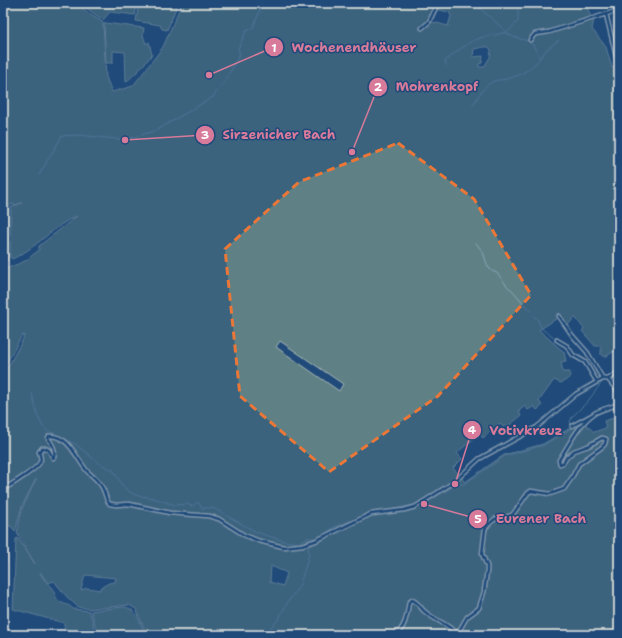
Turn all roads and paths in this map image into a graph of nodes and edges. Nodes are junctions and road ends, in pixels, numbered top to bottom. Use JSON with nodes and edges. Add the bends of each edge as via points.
{"nodes":[{"id":1,"x":438,"y":3,"type":"edge"},
{"id":2,"x":614,"y":3,"type":"edge"},
{"id":3,"x":618,"y":10,"type":"edge"},
{"id":4,"x":606,"y":14,"type":"junction"},
{"id":5,"x":422,"y":28,"type":"dead end"},
{"id":6,"x":530,"y":40,"type":"dead end"},
{"id":7,"x":619,"y":44,"type":"edge"},
{"id":8,"x":614,"y":45,"type":"junction"},
{"id":9,"x":616,"y":56,"type":"dead end"},
{"id":10,"x":559,"y":316,"type":"dead end"},
{"id":11,"x":557,"y":340,"type":"dead end"},
{"id":12,"x":619,"y":372,"type":"edge"},
{"id":13,"x":603,"y":379,"type":"junction"},
{"id":14,"x":608,"y":379,"type":"junction"},
{"id":15,"x":597,"y":382,"type":"junction"},
{"id":16,"x":619,"y":393,"type":"edge"},
{"id":17,"x":619,"y":404,"type":"edge"},
{"id":18,"x":596,"y":413,"type":"junction"},
{"id":19,"x":572,"y":426,"type":"dead end"},
{"id":20,"x":3,"y":489,"type":"edge"},
{"id":21,"x":394,"y":635,"type":"edge"}],
"edges":[{"from":1,"to":5,"type":"street","via":[[429,22]]},
{"from":2,"to":3,"type":"street"},
{"from":3,"to":4,"type":"street"},
{"from":4,"to":6,"type":"street","via":[[535,34]]},
{"from":4,"to":8,"type":"street"},
{"from":7,"to":8,"type":"street"},
{"from":8,"to":9,"type":"street"},
{"from":10,"to":13,"type":"street","via":[[587,352]]},
{"from":11,"to":15,"type":"street","via":[[585,362]]},
{"from":12,"to":14,"type":"street"},
{"from":13,"to":14,"type":"street"},
{"from":13,"to":15,"type":"street"},
{"from":14,"to":16,"type":"street"},
{"from":15,"to":20,"type":"street","via":[[573,396],[535,428],[482,457],[454,482],[415,507],[371,514],[315,541],[294,547],[254,539],[209,516],[129,504],[110,504],[101,485],[71,447],[52,436],[48,438],[55,451],[54,458],[47,448],[43,447],[39,452],[39,464]]},
{"from":17,"to":18,"type":"street"},
{"from":18,"to":19,"type":"street"},
{"from":18,"to":21,"type":"street","via":[[568,444],[559,463],[563,463],[574,451],[602,438],[606,439],[605,444],[579,464],[566,487],[554,493],[531,491],[514,514],[495,519],[487,526],[483,536],[482,554],[487,566],[484,592],[479,608],[467,617],[459,631],[455,632],[439,622],[412,600],[409,602],[403,627]]}]}
